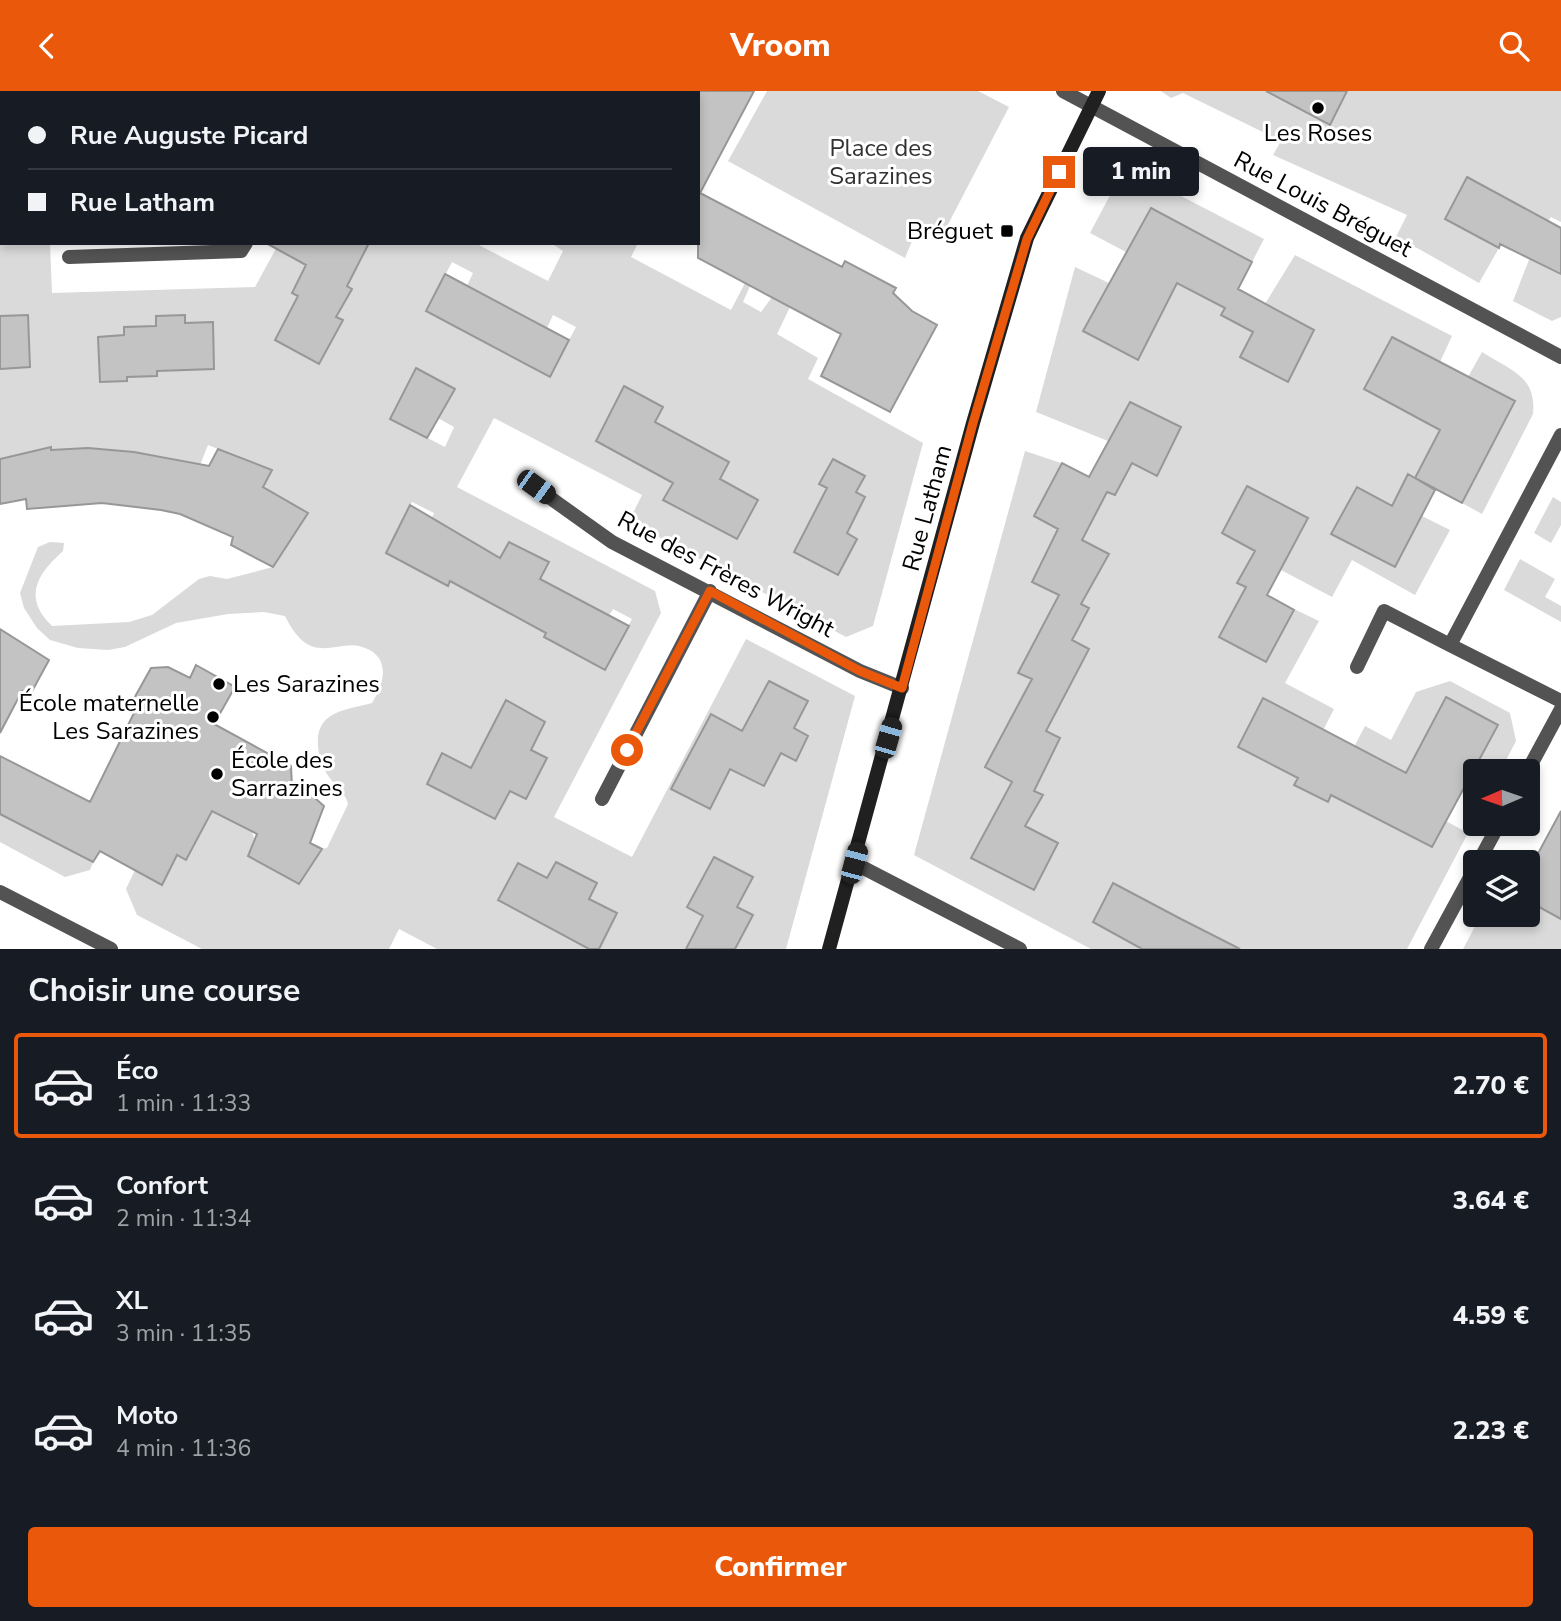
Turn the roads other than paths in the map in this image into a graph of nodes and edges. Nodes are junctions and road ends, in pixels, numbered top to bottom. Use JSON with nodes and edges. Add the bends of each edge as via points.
{"nodes":[{"id":1,"x":1063,"y":91,"type":"edge"},
{"id":2,"x":1099,"y":91,"type":"edge"},
{"id":3,"x":1091,"y":106,"type":"junction"},
{"id":4,"x":245,"y":245,"type":"edge"},
{"id":5,"x":69,"y":257,"type":"dead end"},
{"id":6,"x":1561,"y":356,"type":"edge"},
{"id":7,"x":1561,"y":435,"type":"edge"},
{"id":8,"x":536,"y":487,"type":"dead end"},
{"id":9,"x":710,"y":591,"type":"junction"},
{"id":10,"x":1450,"y":645,"type":"junction"},
{"id":11,"x":1357,"y":667,"type":"dead end"},
{"id":12,"x":902,"y":688,"type":"junction"},
{"id":13,"x":1561,"y":701,"type":"edge"},
{"id":14,"x":1561,"y":709,"type":"edge"},
{"id":15,"x":1534,"y":759,"type":"edge"},
{"id":16,"x":602,"y":799,"type":"dead end"},
{"id":17,"x":854,"y":863,"type":"junction"},
{"id":18,"x":1463,"y":889,"type":"edge"},
{"id":19,"x":0,"y":892,"type":"edge"},
{"id":20,"x":111,"y":949,"type":"edge"},
{"id":21,"x":829,"y":949,"type":"edge"},
{"id":22,"x":1020,"y":949,"type":"edge"},
{"id":23,"x":1431,"y":949,"type":"edge"}],
"edges":[{"from":1,"to":3,"type":"street","name":"Rue Louis Bréguet"},
{"from":2,"to":3,"type":"street","name":"Rue Latham"},
{"from":3,"to":6,"type":"street","name":"Rue Louis Bréguet"},
{"from":3,"to":12,"type":"street","name":"Rue Latham","via":[[1027,239]]},
{"from":4,"to":5,"type":"street","via":[[241,251]]},
{"from":7,"to":10,"type":"street"},
{"from":8,"to":9,"type":"street","name":"Rue des Frères Wright","via":[[612,542]]},
{"from":9,"to":12,"type":"street","name":"Rue des Frères Wright","via":[[860,671]]},
{"from":9,"to":16,"type":"street"},
{"from":10,"to":11,"type":"street","via":[[1384,611]]},
{"from":10,"to":13,"type":"street"},
{"from":12,"to":17,"type":"street","name":"Rue Latham"},
{"from":14,"to":15,"type":"street"},
{"from":17,"to":21,"type":"street","name":"Rue Latham"},
{"from":17,"to":22,"type":"street"},
{"from":18,"to":23,"type":"street"},
{"from":19,"to":20,"type":"street"}]}
